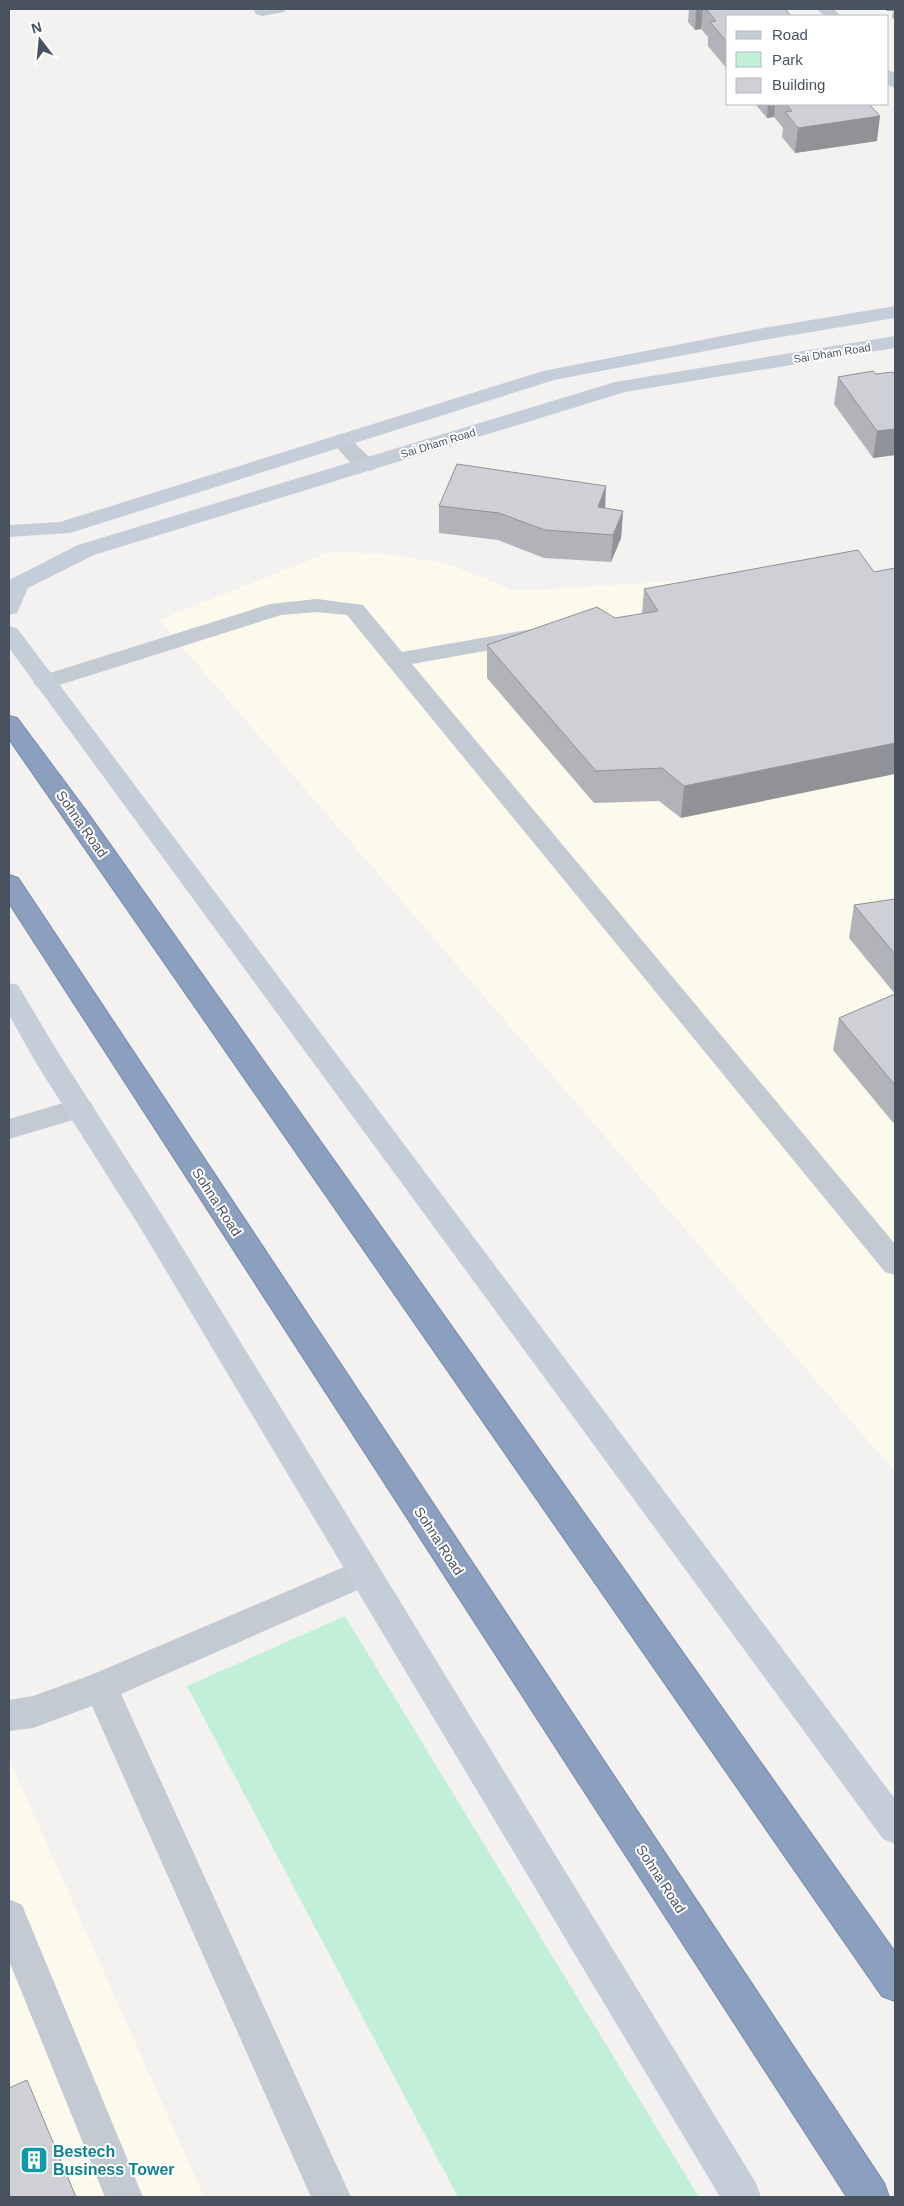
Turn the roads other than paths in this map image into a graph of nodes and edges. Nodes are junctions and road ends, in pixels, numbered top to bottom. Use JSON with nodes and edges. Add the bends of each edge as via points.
{"nodes":[{"id":1,"x":895,"y":312,"type":"edge"},
{"id":2,"x":895,"y":342,"type":"edge"},
{"id":3,"x":341,"y":440,"type":"junction"},
{"id":4,"x":367,"y":466,"type":"junction"},
{"id":5,"x":9,"y":531,"type":"edge"},
{"id":6,"x":9,"y":608,"type":"edge"},
{"id":7,"x":551,"y":632,"type":"edge"},
{"id":8,"x":9,"y":633,"type":"edge"},
{"id":9,"x":396,"y":660,"type":"junction"},
{"id":10,"x":45,"y":682,"type":"junction"},
{"id":11,"x":9,"y":723,"type":"edge"},
{"id":12,"x":9,"y":884,"type":"edge"},
{"id":13,"x":12,"y":1005,"type":"edge"},
{"id":14,"x":80,"y":1108,"type":"junction"},
{"id":15,"x":9,"y":1129,"type":"edge"},
{"id":16,"x":895,"y":1264,"type":"edge"},
{"id":17,"x":365,"y":1572,"type":"junction"},
{"id":18,"x":101,"y":1687,"type":"junction"},
{"id":19,"x":9,"y":1716,"type":"edge"},
{"id":20,"x":895,"y":1827,"type":"edge"},
{"id":21,"x":9,"y":1916,"type":"edge"},
{"id":22,"x":895,"y":1983,"type":"edge"},
{"id":23,"x":124,"y":2197,"type":"edge"},
{"id":24,"x":331,"y":2197,"type":"edge"},
{"id":25,"x":742,"y":2197,"type":"edge"},
{"id":26,"x":870,"y":2197,"type":"edge"}],
"edges":[{"from":1,"to":3,"type":"main road","via":[[758,334],[550,375]]},
{"from":2,"to":4,"type":"main road","name":"Sai Dham Road","via":[[622,386]]},
{"from":3,"to":4,"type":"street"},
{"from":3,"to":5,"type":"main road","via":[[62,528]]},
{"from":4,"to":6,"type":"main road","name":"Sai Dham Road","via":[[86,550],[19,584]]},
{"from":7,"to":9,"type":"street"},
{"from":8,"to":10,"type":"main road"},
{"from":9,"to":10,"type":"street","via":[[355,610],[316,604],[278,609]]},
{"from":9,"to":16,"type":"street"},
{"from":10,"to":20,"type":"main road"},
{"from":11,"to":22,"type":"highway","name":"Sohna Road"},
{"from":12,"to":26,"type":"highway","name":"Sohna Road"},
{"from":13,"to":14,"type":"main road"},
{"from":14,"to":15,"type":"street"},
{"from":14,"to":17,"type":"main road"},
{"from":17,"to":18,"type":"street"},
{"from":17,"to":25,"type":"main road"},
{"from":18,"to":19,"type":"street","via":[[33,1712]]},
{"from":18,"to":24,"type":"street"},
{"from":21,"to":23,"type":"street"}]}
